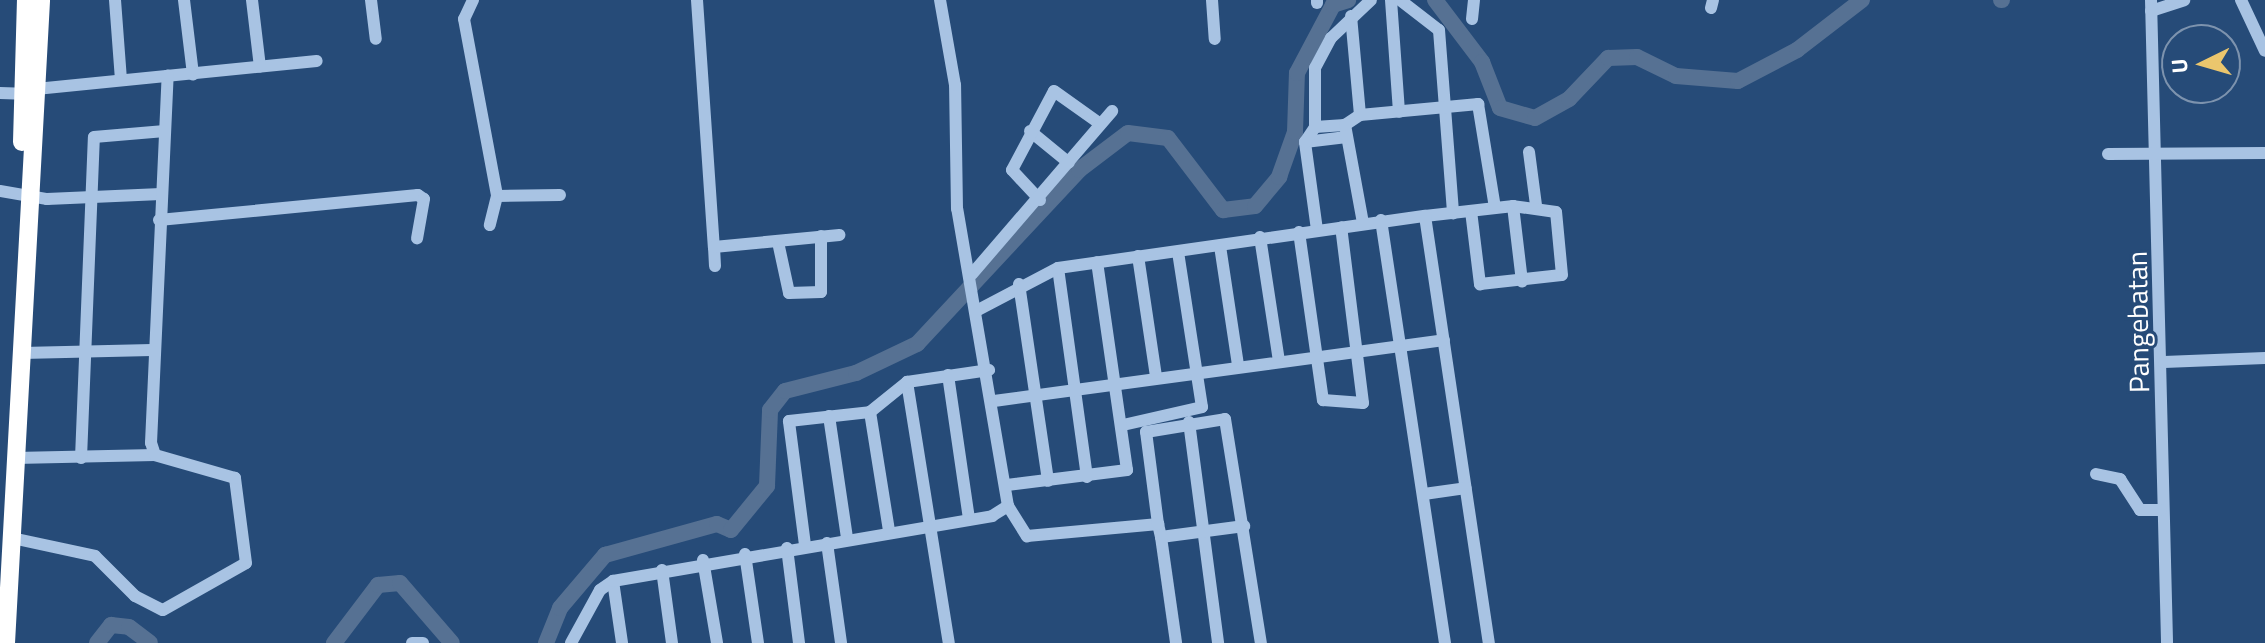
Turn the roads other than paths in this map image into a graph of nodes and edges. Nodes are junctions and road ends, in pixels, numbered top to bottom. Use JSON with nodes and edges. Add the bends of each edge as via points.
{"nodes":[{"id":1,"x":41,"y":0,"type":"edge"},
{"id":2,"x":115,"y":0,"type":"edge"},
{"id":3,"x":184,"y":0,"type":"edge"},
{"id":4,"x":252,"y":0,"type":"edge"},
{"id":5,"x":371,"y":0,"type":"edge"},
{"id":6,"x":473,"y":0,"type":"edge"},
{"id":7,"x":697,"y":0,"type":"edge"},
{"id":8,"x":940,"y":0,"type":"edge"},
{"id":9,"x":1212,"y":0,"type":"edge"},
{"id":10,"x":1371,"y":0,"type":"edge"},
{"id":11,"x":1391,"y":0,"type":"edge"},
{"id":12,"x":1400,"y":0,"type":"edge"},
{"id":13,"x":1474,"y":0,"type":"edge"},
{"id":14,"x":2184,"y":0,"type":"edge"},
{"id":15,"x":2241,"y":0,"type":"edge"},
{"id":16,"x":2151,"y":6,"type":"edge"},
{"id":17,"x":30,"y":15,"type":"edge"},
{"id":18,"x":1351,"y":16,"type":"junction"},
{"id":19,"x":1472,"y":19,"type":"dead end"},
{"id":20,"x":376,"y":39,"type":"dead end"},
{"id":21,"x":1215,"y":39,"type":"dead end"},
{"id":22,"x":2265,"y":51,"type":"edge"},
{"id":23,"x":317,"y":61,"type":"dead end"},
{"id":24,"x":260,"y":67,"type":"junction"},
{"id":25,"x":193,"y":74,"type":"junction"},
{"id":26,"x":168,"y":75,"type":"junction"},
{"id":27,"x":121,"y":80,"type":"junction"},
{"id":28,"x":30,"y":92,"type":"junction"},
{"id":29,"x":0,"y":93,"type":"edge"},
{"id":30,"x":1445,"y":106,"type":"junction"},
{"id":31,"x":1112,"y":111,"type":"dead end"},
{"id":32,"x":1399,"y":112,"type":"junction"},
{"id":33,"x":1360,"y":115,"type":"junction"},
{"id":34,"x":1099,"y":123,"type":"junction"},
{"id":35,"x":1315,"y":127,"type":"junction"},
{"id":36,"x":165,"y":131,"type":"junction"},
{"id":37,"x":1030,"y":131,"type":"junction"},
{"id":38,"x":1346,"y":131,"type":"junction"},
{"id":39,"x":1305,"y":142,"type":"junction"},
{"id":40,"x":1529,"y":152,"type":"dead end"},
{"id":41,"x":2159,"y":152,"type":"junction"},
{"id":42,"x":2265,"y":153,"type":"edge"},
{"id":43,"x":2108,"y":154,"type":"dead end"},
{"id":44,"x":1069,"y":163,"type":"junction"},
{"id":45,"x":0,"y":191,"type":"edge"},
{"id":46,"x":161,"y":194,"type":"junction"},
{"id":47,"x":560,"y":195,"type":"dead end"},
{"id":48,"x":497,"y":196,"type":"junction"},
{"id":49,"x":26,"y":198,"type":"junction"},
{"id":50,"x":91,"y":198,"type":"junction"},
{"id":51,"x":1040,"y":200,"type":"junction"},
{"id":52,"x":1536,"y":205,"type":"junction"},
{"id":53,"x":1513,"y":206,"type":"junction"},
{"id":54,"x":1495,"y":208,"type":"junction"},
{"id":55,"x":1471,"y":211,"type":"junction"},
{"id":56,"x":1453,"y":213,"type":"junction"},
{"id":57,"x":1425,"y":216,"type":"junction"},
{"id":58,"x":159,"y":220,"type":"junction"},
{"id":59,"x":1381,"y":220,"type":"junction"},
{"id":60,"x":1363,"y":223,"type":"junction"},
{"id":61,"x":490,"y":225,"type":"dead end"},
{"id":62,"x":1341,"y":227,"type":"junction"},
{"id":63,"x":1317,"y":230,"type":"junction"},
{"id":64,"x":1299,"y":232,"type":"junction"},
{"id":65,"x":839,"y":235,"type":"dead end"},
{"id":66,"x":821,"y":236,"type":"junction"},
{"id":67,"x":1260,"y":237,"type":"junction"},
{"id":68,"x":417,"y":238,"type":"dead end"},
{"id":69,"x":778,"y":242,"type":"junction"},
{"id":70,"x":1220,"y":246,"type":"junction"},
{"id":71,"x":714,"y":247,"type":"junction"},
{"id":72,"x":1178,"y":252,"type":"junction"},
{"id":73,"x":1138,"y":256,"type":"junction"},
{"id":74,"x":1097,"y":262,"type":"junction"},
{"id":75,"x":715,"y":266,"type":"dead end"},
{"id":76,"x":1058,"y":268,"type":"junction"},
{"id":77,"x":972,"y":276,"type":"junction"},
{"id":78,"x":1522,"y":281,"type":"junction"},
{"id":79,"x":1019,"y":284,"type":"junction"},
{"id":80,"x":978,"y":306,"type":"junction"},
{"id":81,"x":1444,"y":340,"type":"junction"},
{"id":82,"x":1402,"y":345,"type":"junction"},
{"id":83,"x":152,"y":350,"type":"junction"},
{"id":84,"x":1360,"y":350,"type":"junction"},
{"id":85,"x":22,"y":353,"type":"junction"},
{"id":86,"x":84,"y":353,"type":"junction"},
{"id":87,"x":1317,"y":355,"type":"junction"},
{"id":88,"x":2265,"y":358,"type":"edge"},
{"id":89,"x":1279,"y":361,"type":"junction"},
{"id":90,"x":2164,"y":362,"type":"junction"},
{"id":91,"x":1238,"y":365,"type":"junction"},
{"id":92,"x":1198,"y":369,"type":"junction"},
{"id":93,"x":989,"y":370,"type":"junction"},
{"id":94,"x":948,"y":375,"type":"junction"},
{"id":95,"x":1156,"y":376,"type":"junction"},
{"id":96,"x":907,"y":382,"type":"junction"},
{"id":97,"x":1117,"y":382,"type":"junction"},
{"id":98,"x":1077,"y":388,"type":"junction"},
{"id":99,"x":1036,"y":394,"type":"junction"},
{"id":100,"x":994,"y":401,"type":"junction"},
{"id":101,"x":870,"y":412,"type":"junction"},
{"id":102,"x":829,"y":416,"type":"junction"},
{"id":103,"x":1189,"y":422,"type":"junction"},
{"id":104,"x":1123,"y":425,"type":"junction"},
{"id":105,"x":155,"y":455,"type":"junction"},
{"id":106,"x":15,"y":458,"type":"junction"},
{"id":107,"x":81,"y":458,"type":"junction"},
{"id":108,"x":2096,"y":474,"type":"dead end"},
{"id":109,"x":1087,"y":477,"type":"junction"},
{"id":110,"x":1048,"y":481,"type":"junction"},
{"id":111,"x":1007,"y":485,"type":"junction"},
{"id":112,"x":1466,"y":488,"type":"junction"},
{"id":113,"x":1424,"y":494,"type":"junction"},
{"id":114,"x":1008,"y":506,"type":"junction"},
{"id":115,"x":2161,"y":514,"type":"junction"},
{"id":116,"x":969,"y":519,"type":"junction"},
{"id":117,"x":1158,"y":524,"type":"junction"},
{"id":118,"x":929,"y":525,"type":"junction"},
{"id":119,"x":1244,"y":526,"type":"junction"},
{"id":120,"x":889,"y":531,"type":"junction"},
{"id":121,"x":1202,"y":531,"type":"junction"},
{"id":122,"x":1161,"y":537,"type":"junction"},
{"id":123,"x":12,"y":538,"type":"junction"},
{"id":124,"x":847,"y":538,"type":"junction"},
{"id":125,"x":827,"y":543,"type":"junction"},
{"id":126,"x":805,"y":545,"type":"junction"},
{"id":127,"x":787,"y":548,"type":"junction"},
{"id":128,"x":745,"y":554,"type":"junction"},
{"id":129,"x":703,"y":560,"type":"junction"},
{"id":130,"x":0,"y":564,"type":"edge"},
{"id":131,"x":658,"y":571,"type":"junction"},
{"id":132,"x":613,"y":581,"type":"junction"},
{"id":133,"x":580,"y":628,"type":"junction"},
{"id":134,"x":6,"y":643,"type":"edge"},
{"id":135,"x":412,"y":643,"type":"edge"},
{"id":136,"x":422,"y":643,"type":"edge"},
{"id":137,"x":571,"y":643,"type":"edge"},
{"id":138,"x":582,"y":643,"type":"edge"},
{"id":139,"x":622,"y":643,"type":"edge"},
{"id":140,"x":664,"y":643,"type":"edge"},
{"id":141,"x":672,"y":643,"type":"edge"},
{"id":142,"x":717,"y":643,"type":"edge"},
{"id":143,"x":758,"y":643,"type":"edge"},
{"id":144,"x":799,"y":643,"type":"edge"},
{"id":145,"x":841,"y":643,"type":"edge"},
{"id":146,"x":949,"y":643,"type":"edge"},
{"id":147,"x":1176,"y":643,"type":"edge"},
{"id":148,"x":1218,"y":643,"type":"edge"},
{"id":149,"x":1261,"y":643,"type":"edge"},
{"id":150,"x":1445,"y":643,"type":"edge"},
{"id":151,"x":1489,"y":643,"type":"edge"},
{"id":152,"x":2167,"y":643,"type":"edge"}],
"edges":[{"from":1,"to":17,"type":"highway"},
{"from":2,"to":27,"type":"street"},
{"from":3,"to":25,"type":"street"},
{"from":4,"to":24,"type":"street"},
{"from":5,"to":20,"type":"street"},
{"from":6,"to":48,"type":"street","via":[[464,19]]},
{"from":7,"to":71,"type":"street"},
{"from":8,"to":77,"type":"street","via":[[954,75],[956,203]]},
{"from":9,"to":21,"type":"street"},
{"from":10,"to":18,"type":"street"},
{"from":11,"to":32,"type":"street"},
{"from":12,"to":30,"type":"street","via":[[1439,30]]},
{"from":13,"to":19,"type":"street"},
{"from":14,"to":16,"type":"street"},
{"from":15,"to":22,"type":"street"},
{"from":16,"to":41,"type":"street","name":"Pangebatan"},
{"from":17,"to":28,"type":"highway"},
{"from":18,"to":33,"type":"street"},
{"from":18,"to":35,"type":"street","via":[[1315,68]]},
{"from":23,"to":24,"type":"street"},
{"from":24,"to":25,"type":"street"},
{"from":25,"to":26,"type":"street"},
{"from":26,"to":27,"type":"street"},
{"from":26,"to":36,"type":"street"},
{"from":27,"to":28,"type":"street"},
{"from":28,"to":29,"type":"street"},
{"from":28,"to":49,"type":"highway"},
{"from":30,"to":32,"type":"street"},
{"from":30,"to":54,"type":"street","via":[[1483,109]]},
{"from":30,"to":56,"type":"street"},
{"from":31,"to":34,"type":"street"},
{"from":32,"to":33,"type":"street"},
{"from":33,"to":38,"type":"street"},
{"from":34,"to":37,"type":"street","via":[[1059,88]]},
{"from":34,"to":44,"type":"street"},
{"from":35,"to":38,"type":"street"},
{"from":35,"to":39,"type":"street"},
{"from":36,"to":46,"type":"street"},
{"from":36,"to":50,"type":"street","via":[[95,134]]},
{"from":37,"to":44,"type":"street"},
{"from":37,"to":51,"type":"street","via":[[1012,174]]},
{"from":38,"to":39,"type":"street"},
{"from":38,"to":60,"type":"street"},
{"from":39,"to":63,"type":"street"},
{"from":40,"to":52,"type":"street"},
{"from":41,"to":42,"type":"street"},
{"from":41,"to":43,"type":"street"},
{"from":41,"to":90,"type":"street","name":"Pangebatan"},
{"from":44,"to":51,"type":"street"},
{"from":45,"to":49,"type":"street"},
{"from":46,"to":50,"type":"street"},
{"from":46,"to":58,"type":"street"},
{"from":47,"to":48,"type":"street"},
{"from":48,"to":61,"type":"street"},
{"from":49,"to":50,"type":"street"},
{"from":49,"to":85,"type":"highway"},
{"from":49,"to":130,"type":"highway"},
{"from":50,"to":86,"type":"street"},
{"from":51,"to":77,"type":"street"},
{"from":52,"to":53,"type":"street"},
{"from":52,"to":78,"type":"street","via":[[1556,212],[1564,268]]},
{"from":53,"to":54,"type":"street"},
{"from":53,"to":78,"type":"street"},
{"from":54,"to":55,"type":"street"},
{"from":55,"to":56,"type":"street"},
{"from":55,"to":78,"type":"street","via":[[1480,284]]},
{"from":56,"to":57,"type":"street"},
{"from":57,"to":59,"type":"street"},
{"from":57,"to":81,"type":"street"},
{"from":58,"to":68,"type":"street","via":[[418,195],[424,199]]},
{"from":58,"to":83,"type":"street"},
{"from":59,"to":60,"type":"street"},
{"from":59,"to":82,"type":"street"},
{"from":60,"to":62,"type":"street"},
{"from":62,"to":63,"type":"street"},
{"from":62,"to":84,"type":"street"},
{"from":63,"to":64,"type":"street"},
{"from":64,"to":67,"type":"street"},
{"from":64,"to":87,"type":"street"},
{"from":65,"to":66,"type":"street"},
{"from":66,"to":69,"type":"street"},
{"from":66,"to":69,"type":"street","via":[[821,292],[789,293]]},
{"from":67,"to":70,"type":"street"},
{"from":67,"to":89,"type":"street"},
{"from":69,"to":71,"type":"street"},
{"from":70,"to":72,"type":"street"},
{"from":70,"to":91,"type":"street"},
{"from":71,"to":75,"type":"street"},
{"from":72,"to":73,"type":"street"},
{"from":72,"to":92,"type":"street"},
{"from":73,"to":74,"type":"street"},
{"from":73,"to":95,"type":"street"},
{"from":74,"to":76,"type":"street"},
{"from":74,"to":97,"type":"street"},
{"from":76,"to":79,"type":"street"},
{"from":76,"to":98,"type":"street"},
{"from":77,"to":80,"type":"street"},
{"from":79,"to":80,"type":"street"},
{"from":79,"to":99,"type":"street"},
{"from":80,"to":93,"type":"street"},
{"from":81,"to":82,"type":"street"},
{"from":81,"to":112,"type":"street"},
{"from":82,"to":84,"type":"street"},
{"from":82,"to":113,"type":"street"},
{"from":83,"to":86,"type":"street"},
{"from":83,"to":105,"type":"street"},
{"from":84,"to":87,"type":"street"},
{"from":84,"to":87,"type":"street","via":[[1363,403],[1324,403]]},
{"from":85,"to":86,"type":"street"},
{"from":85,"to":106,"type":"highway"},
{"from":86,"to":107,"type":"street"},
{"from":87,"to":89,"type":"street"},
{"from":88,"to":90,"type":"street"},
{"from":89,"to":91,"type":"street"},
{"from":90,"to":115,"type":"street","name":"Pangebatan"},
{"from":91,"to":92,"type":"street"},
{"from":92,"to":95,"type":"street"},
{"from":92,"to":104,"type":"street","via":[[1200,410]]},
{"from":93,"to":94,"type":"street"},
{"from":93,"to":100,"type":"street"},
{"from":94,"to":96,"type":"street"},
{"from":94,"to":116,"type":"street"},
{"from":95,"to":97,"type":"street"},
{"from":96,"to":101,"type":"street"},
{"from":96,"to":118,"type":"street"},
{"from":97,"to":98,"type":"street"},
{"from":97,"to":104,"type":"street"},
{"from":98,"to":99,"type":"street"},
{"from":98,"to":109,"type":"street"},
{"from":99,"to":100,"type":"street"},
{"from":99,"to":110,"type":"street"},
{"from":100,"to":111,"type":"street"},
{"from":101,"to":102,"type":"street"},
{"from":101,"to":120,"type":"street"},
{"from":102,"to":124,"type":"street"},
{"from":102,"to":126,"type":"street","via":[[787,423]]},
{"from":103,"to":117,"type":"street","via":[[1146,432]]},
{"from":103,"to":119,"type":"street","via":[[1227,422]]},
{"from":103,"to":121,"type":"street"},
{"from":104,"to":109,"type":"street","via":[[1125,472]]},
{"from":105,"to":107,"type":"street"},
{"from":105,"to":123,"type":"street","via":[[231,475],[239,487],[246,563],[201,583],[175,609],[135,596],[95,556]]},
{"from":106,"to":107,"type":"street"},
{"from":106,"to":123,"type":"highway"},
{"from":108,"to":115,"type":"street","via":[[2120,479],[2140,510]]},
{"from":109,"to":110,"type":"street"},
{"from":110,"to":111,"type":"street"},
{"from":111,"to":114,"type":"street"},
{"from":112,"to":113,"type":"street"},
{"from":112,"to":151,"type":"street"},
{"from":113,"to":150,"type":"street"},
{"from":114,"to":116,"type":"street"},
{"from":114,"to":117,"type":"street","via":[[1027,536]]},
{"from":115,"to":152,"type":"street","name":"Pangebatan"},
{"from":116,"to":118,"type":"street"},
{"from":117,"to":122,"type":"street"},
{"from":118,"to":120,"type":"street"},
{"from":118,"to":146,"type":"street"},
{"from":119,"to":121,"type":"street"},
{"from":119,"to":149,"type":"street"},
{"from":120,"to":124,"type":"street"},
{"from":121,"to":122,"type":"street"},
{"from":121,"to":148,"type":"street"},
{"from":122,"to":147,"type":"street"},
{"from":123,"to":134,"type":"highway"},
{"from":124,"to":125,"type":"street"},
{"from":125,"to":126,"type":"street"},
{"from":125,"to":145,"type":"street"},
{"from":126,"to":127,"type":"street"},
{"from":127,"to":128,"type":"street"},
{"from":127,"to":144,"type":"street"},
{"from":128,"to":129,"type":"street"},
{"from":128,"to":143,"type":"street"},
{"from":129,"to":131,"type":"street"},
{"from":129,"to":142,"type":"street"},
{"from":131,"to":132,"type":"street"},
{"from":131,"to":140,"type":"street"},
{"from":131,"to":141,"type":"street"},
{"from":132,"to":133,"type":"street"},
{"from":132,"to":139,"type":"street"},
{"from":133,"to":137,"type":"street"},
{"from":133,"to":138,"type":"street"},
{"from":135,"to":136,"type":"street"}]}
